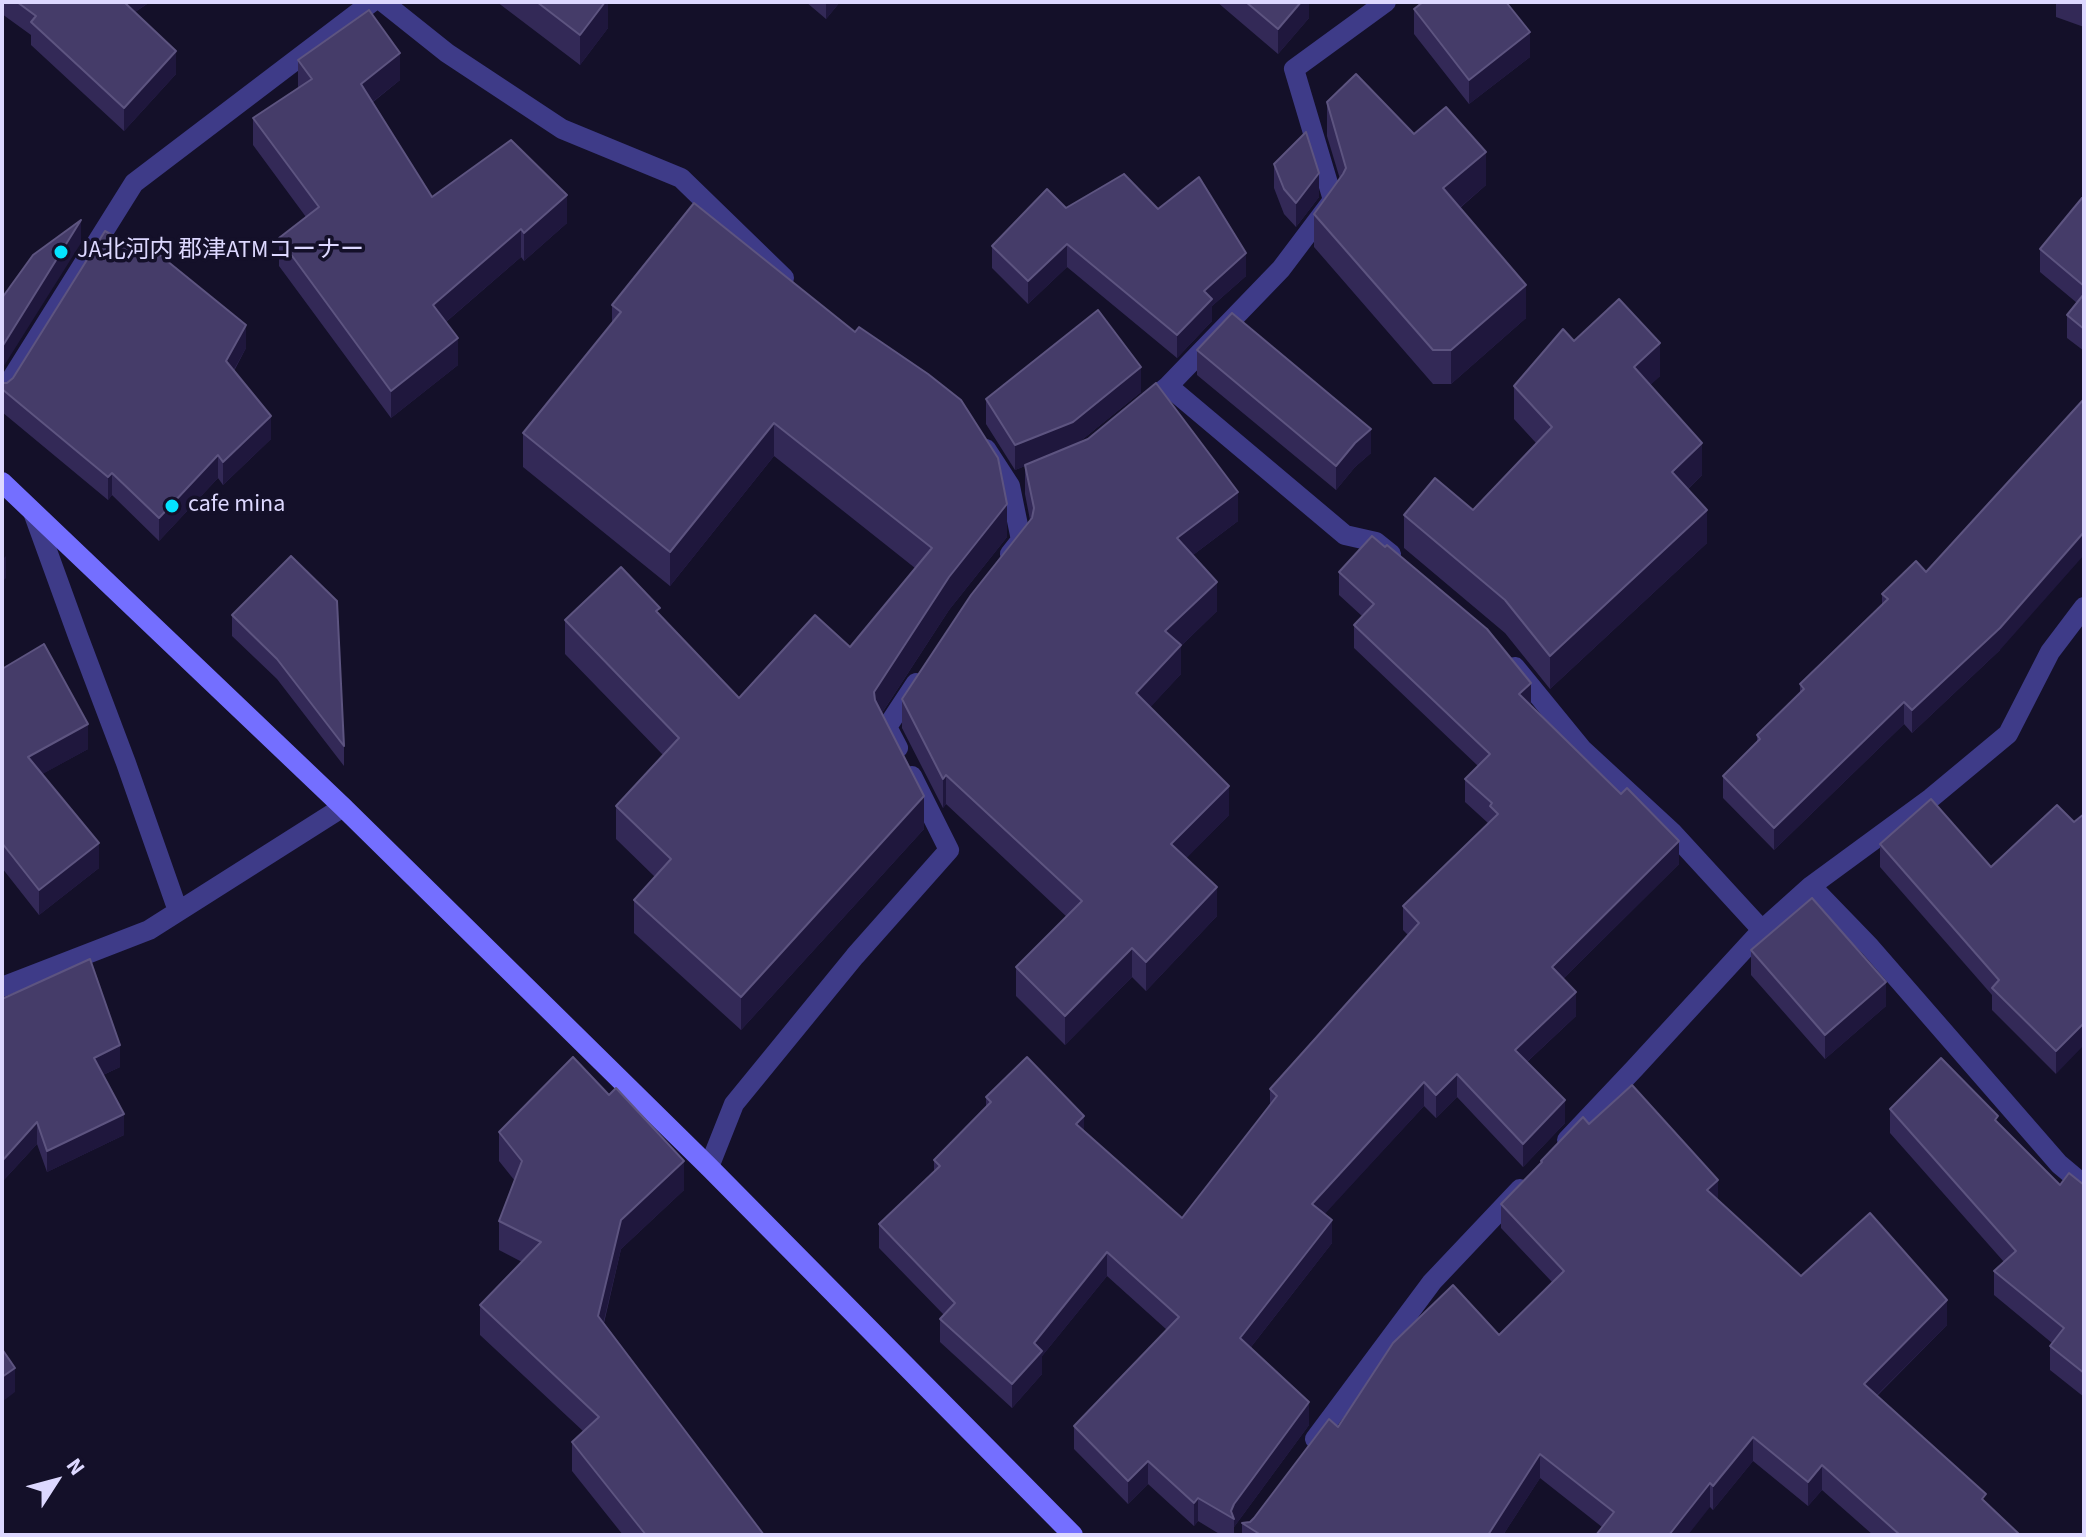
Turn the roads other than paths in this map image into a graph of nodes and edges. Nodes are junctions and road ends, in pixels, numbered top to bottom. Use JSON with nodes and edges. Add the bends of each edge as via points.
{"nodes":[{"id":1,"x":372,"y":2,"type":"edge"},
{"id":2,"x":383,"y":2,"type":"edge"},
{"id":3,"x":1386,"y":2,"type":"edge"},
{"id":4,"x":801,"y":295,"type":"edge"},
{"id":5,"x":1168,"y":386,"type":"junction"},
{"id":6,"x":2,"y":394,"type":"edge"},
{"id":7,"x":1124,"y":422,"type":"edge"},
{"id":8,"x":973,"y":429,"type":"edge"},
{"id":9,"x":2,"y":482,"type":"edge"},
{"id":10,"x":33,"y":512,"type":"junction"},
{"id":11,"x":1400,"y":562,"type":"edge"},
{"id":12,"x":995,"y":573,"type":"edge"},
{"id":13,"x":2084,"y":607,"type":"edge"},
{"id":14,"x":1505,"y":655,"type":"edge"},
{"id":15,"x":928,"y":666,"type":"edge"},
{"id":16,"x":343,"y":807,"type":"junction"},
{"id":17,"x":1811,"y":886,"type":"junction"},
{"id":18,"x":178,"y":911,"type":"junction"},
{"id":19,"x":1762,"y":930,"type":"junction"},
{"id":20,"x":2,"y":987,"type":"edge"},
{"id":21,"x":709,"y":1167,"type":"junction"},
{"id":22,"x":2084,"y":1185,"type":"edge"},
{"id":23,"x":1300,"y":1459,"type":"edge"},
{"id":24,"x":1073,"y":1535,"type":"edge"}],
"edges":[{"from":1,"to":6,"type":"street","via":[[134,183]]},
{"from":2,"to":4,"type":"street","via":[[447,53],[562,129],[681,178]]},
{"from":3,"to":5,"type":"street","via":[[1294,69],[1333,200],[1281,269]]},
{"from":5,"to":7,"type":"street"},
{"from":5,"to":11,"type":"street","via":[[1345,535],[1376,542]]},
{"from":8,"to":12,"type":"street","via":[[1017,483],[1021,540]]},
{"from":9,"to":10,"type":"street"},
{"from":10,"to":16,"type":"street"},
{"from":10,"to":18,"type":"street"},
{"from":13,"to":17,"type":"street","via":[[2050,652],[2008,734]]},
{"from":14,"to":19,"type":"street","via":[[1582,749],[1672,832]]},
{"from":15,"to":21,"type":"street","via":[[887,727],[949,850],[734,1104]]},
{"from":16,"to":18,"type":"street"},
{"from":16,"to":21,"type":"street"},
{"from":17,"to":19,"type":"street"},
{"from":17,"to":22,"type":"street","via":[[2059,1164]]},
{"from":18,"to":20,"type":"street","via":[[149,930]]},
{"from":19,"to":23,"type":"street","via":[[1432,1282]]},
{"from":21,"to":24,"type":"street"}]}
